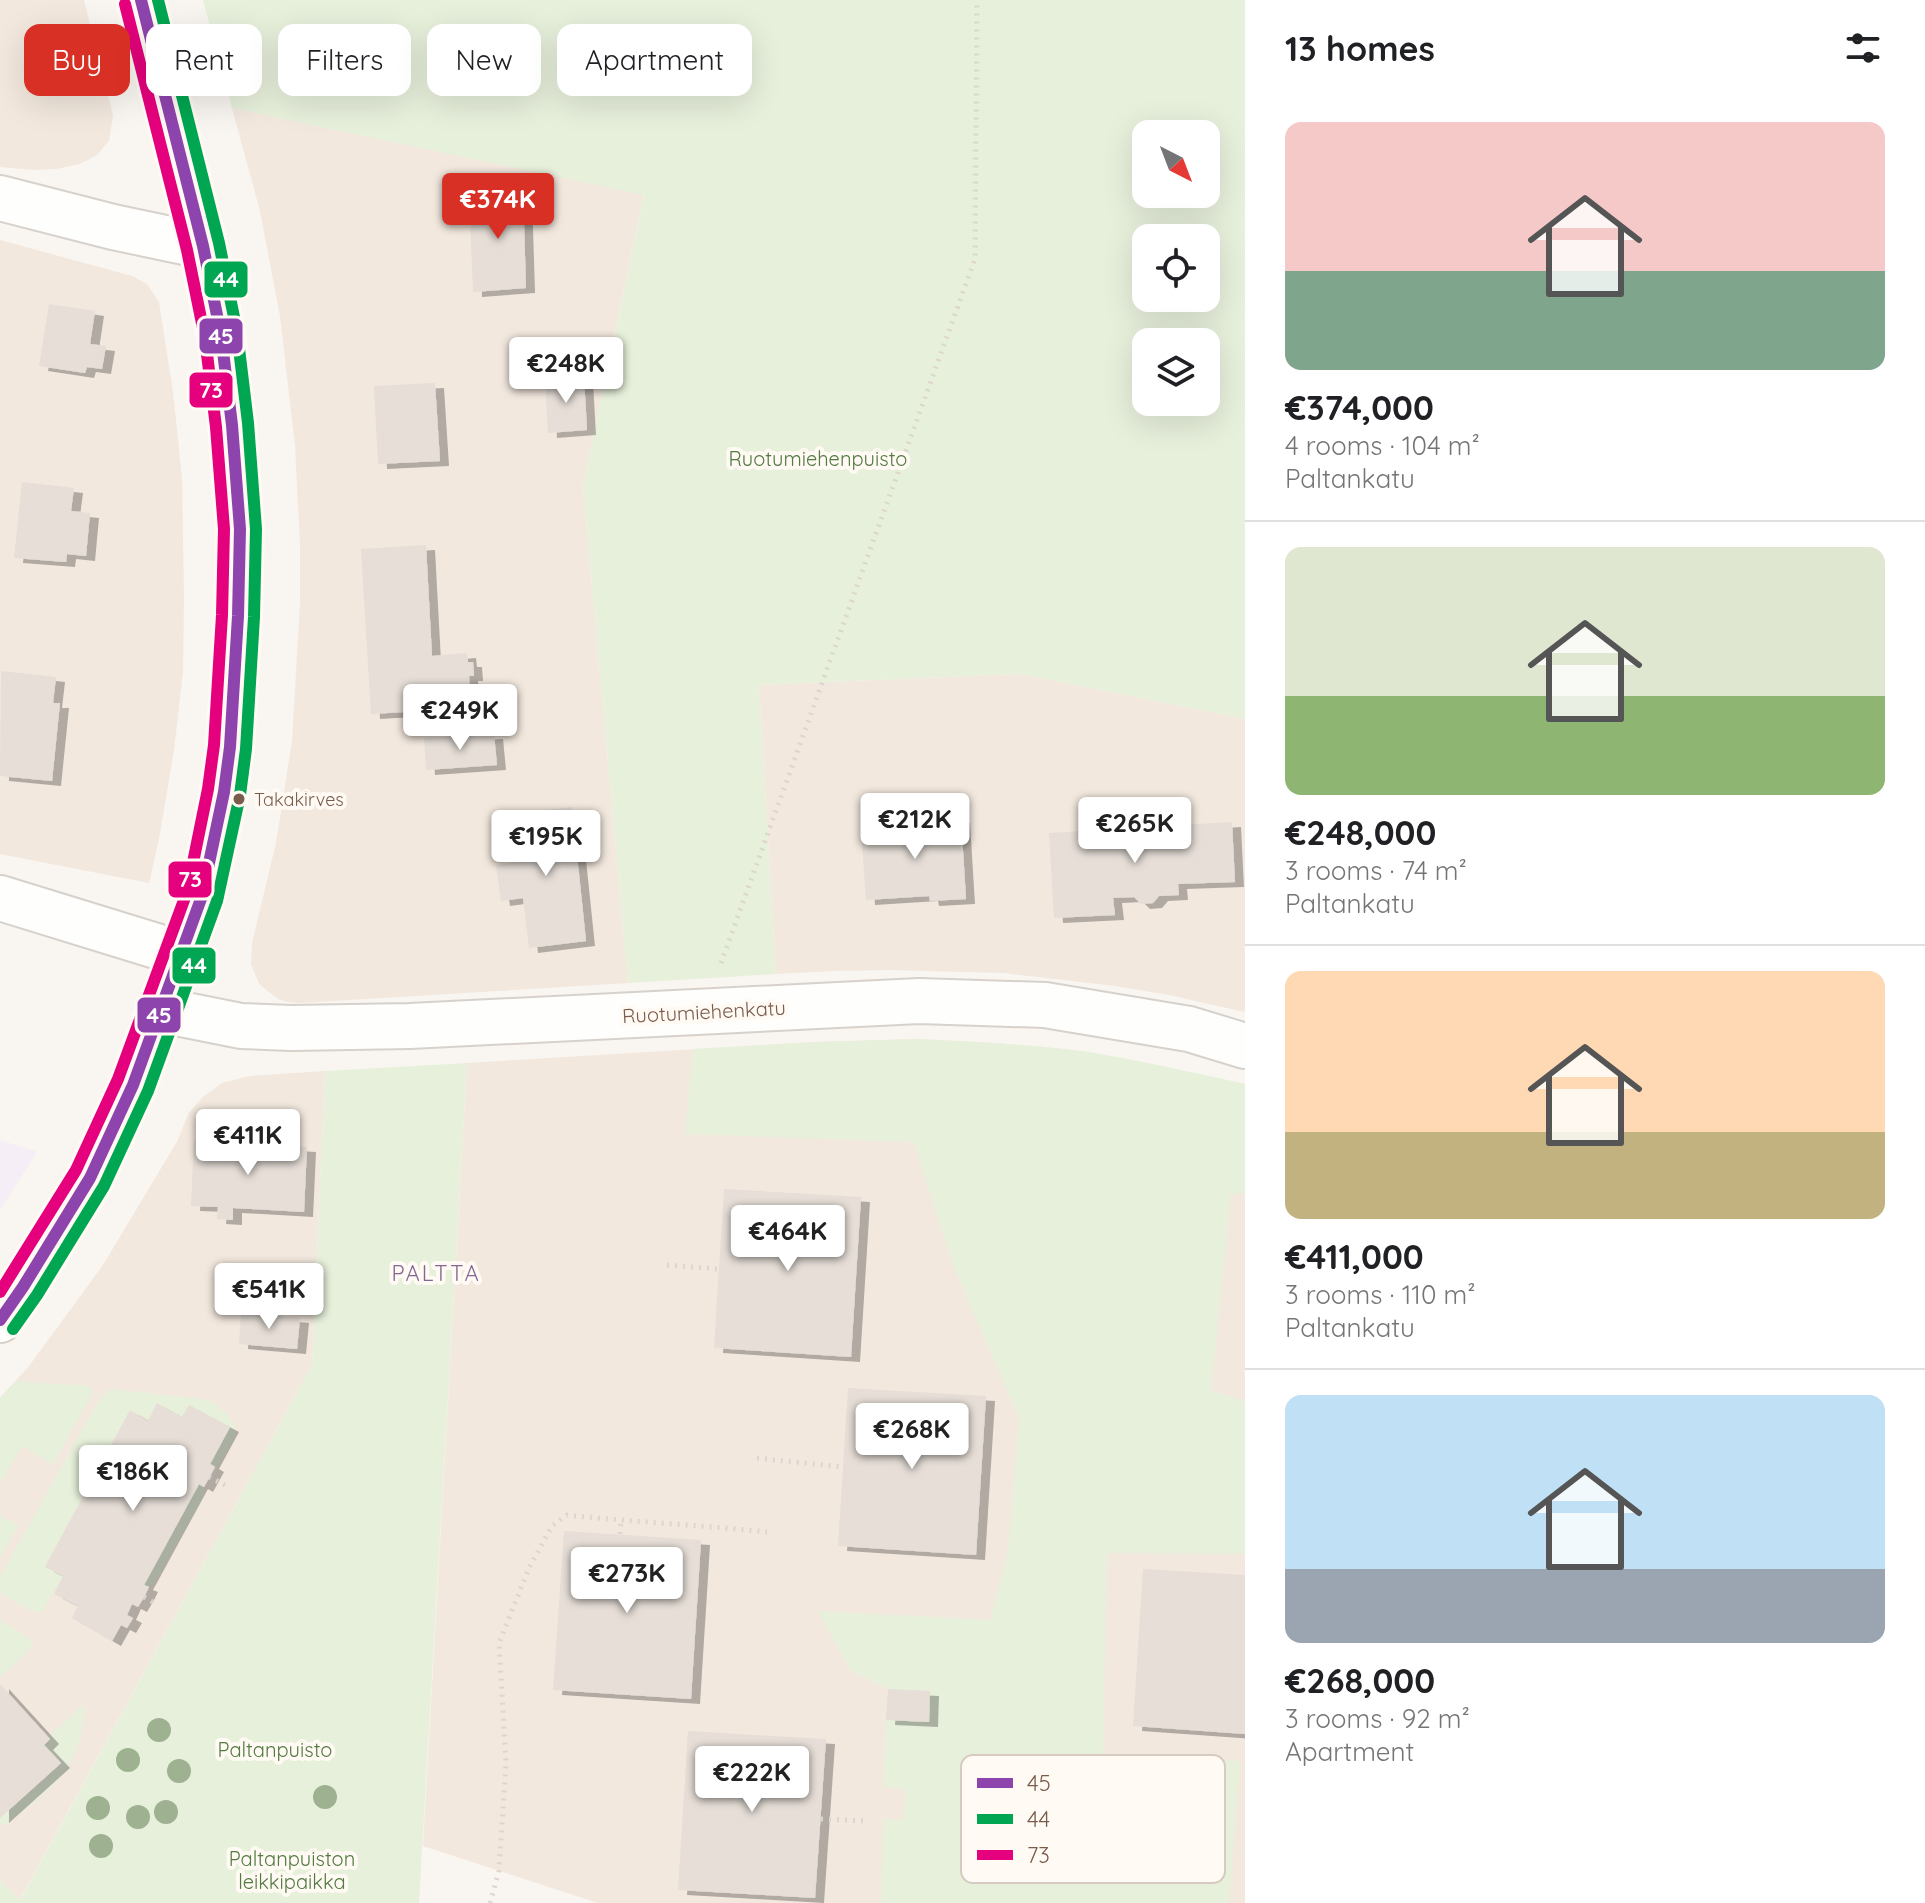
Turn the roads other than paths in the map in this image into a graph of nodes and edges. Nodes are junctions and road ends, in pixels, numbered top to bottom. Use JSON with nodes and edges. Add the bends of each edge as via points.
{"nodes":[{"id":1,"x":141,"y":0,"type":"edge"},
{"id":2,"x":0,"y":198,"type":"edge"},
{"id":3,"x":203,"y":246,"type":"junction"},
{"id":4,"x":0,"y":898,"type":"edge"},
{"id":5,"x":182,"y":954,"type":"junction"},
{"id":6,"x":161,"y":1010,"type":"junction"},
{"id":7,"x":1245,"y":1046,"type":"edge"},
{"id":8,"x":4,"y":1304,"type":"edge"}],
"edges":[{"from":1,"to":3,"type":"street"},
{"from":2,"to":3,"type":"street"},
{"from":3,"to":5,"type":"street","via":[[232,425],[240,529],[238,616],[224,792],[202,896]]},
{"from":4,"to":5,"type":"street"},
{"from":5,"to":6,"type":"street"},
{"from":6,"to":7,"type":"street","name":"Ruotumiehenkatu","via":[[241,1026],[291,1028],[919,1001],[1045,1005],[1189,1029]]},
{"from":6,"to":8,"type":"street","via":[[90,1178]]}]}
